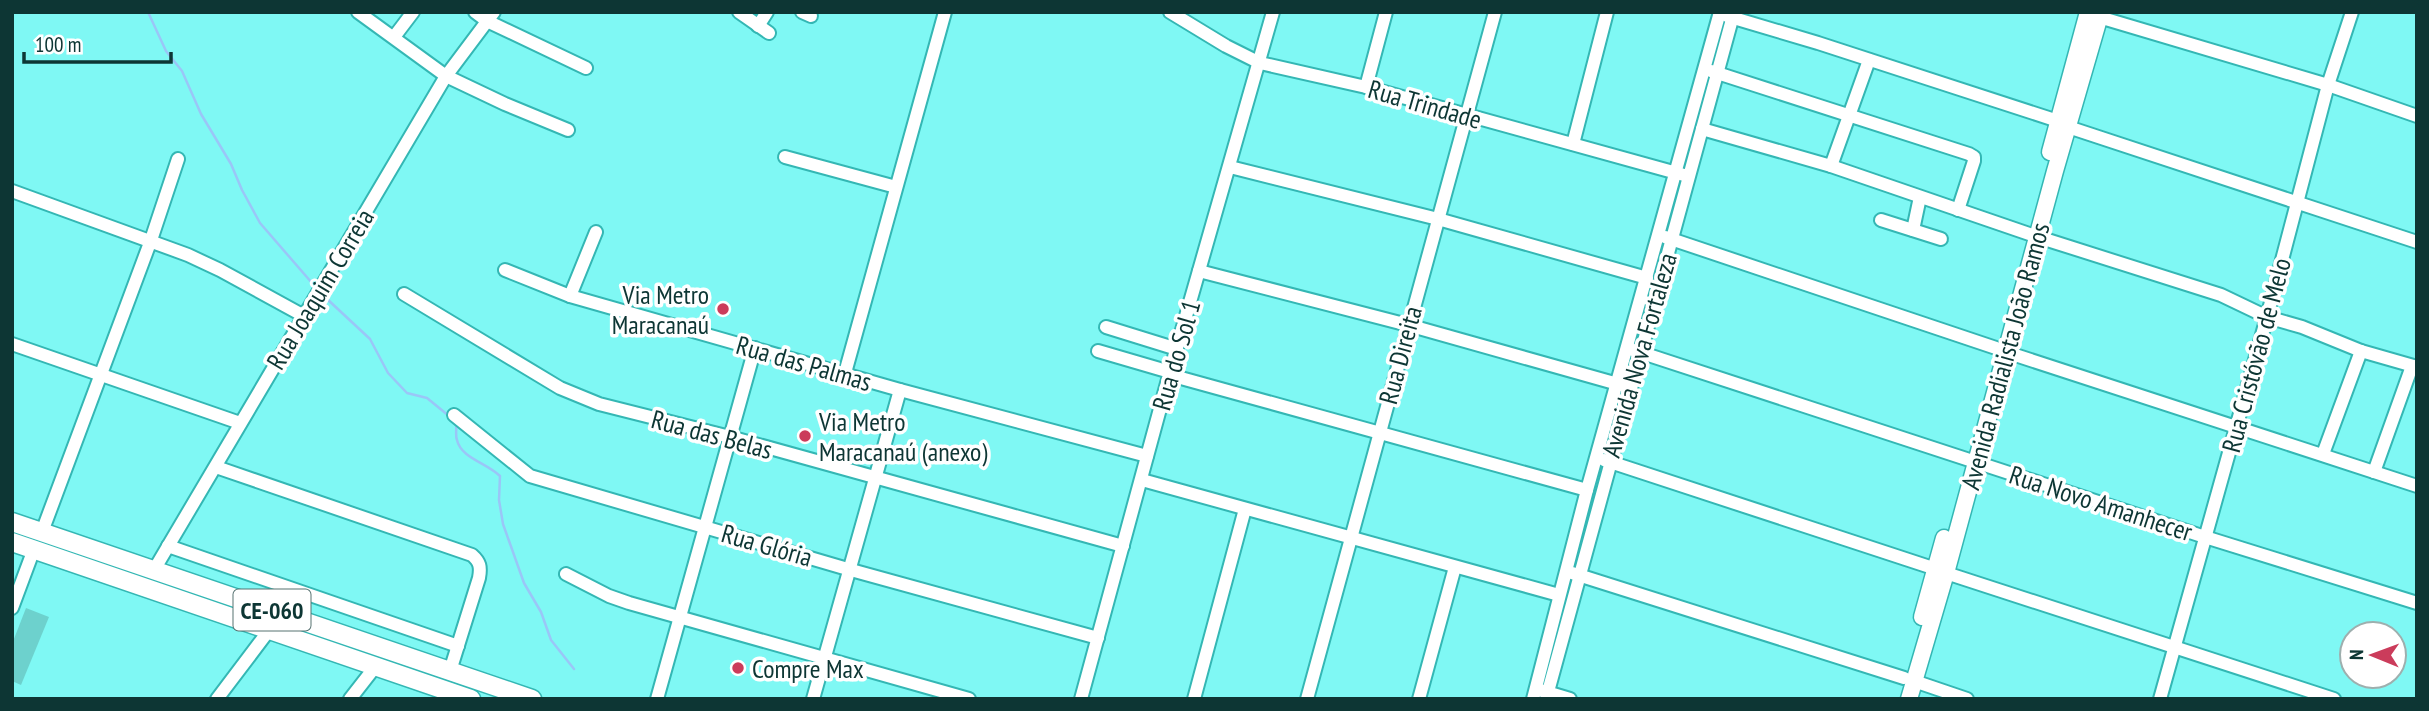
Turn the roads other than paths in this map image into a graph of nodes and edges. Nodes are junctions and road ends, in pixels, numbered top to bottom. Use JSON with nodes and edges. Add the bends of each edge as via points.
{"nodes":[{"id":1,"x":358,"y":12,"type":"edge"},
{"id":2,"x":413,"y":12,"type":"edge"},
{"id":3,"x":475,"y":12,"type":"edge"},
{"id":4,"x":739,"y":12,"type":"edge"},
{"id":5,"x":768,"y":12,"type":"edge"},
{"id":6,"x":945,"y":12,"type":"edge"},
{"id":7,"x":1170,"y":12,"type":"edge"},
{"id":8,"x":1273,"y":12,"type":"edge"},
{"id":9,"x":1386,"y":12,"type":"edge"},
{"id":10,"x":1495,"y":12,"type":"edge"},
{"id":11,"x":1607,"y":12,"type":"edge"},
{"id":12,"x":2351,"y":12,"type":"edge"},
{"id":13,"x":2093,"y":13,"type":"edge"},
{"id":14,"x":1727,"y":14,"type":"edge"},
{"id":15,"x":491,"y":17,"type":"edge"},
{"id":16,"x":394,"y":37,"type":"junction"},
{"id":17,"x":1869,"y":60,"type":"junction"},
{"id":18,"x":1260,"y":62,"type":"junction"},
{"id":19,"x":586,"y":68,"type":"dead end"},
{"id":20,"x":1705,"y":69,"type":"junction"},
{"id":21,"x":1718,"y":73,"type":"junction"},
{"id":22,"x":446,"y":76,"type":"junction"},
{"id":23,"x":2328,"y":85,"type":"junction"},
{"id":24,"x":1366,"y":88,"type":"junction"},
{"id":25,"x":1850,"y":114,"type":"junction"},
{"id":26,"x":1466,"y":116,"type":"junction"},
{"id":27,"x":2417,"y":116,"type":"edge"},
{"id":28,"x":2063,"y":124,"type":"junction"},
{"id":29,"x":1702,"y":129,"type":"junction"},
{"id":30,"x":569,"y":130,"type":"dead end"},
{"id":31,"x":1573,"y":144,"type":"junction"},
{"id":32,"x":785,"y":157,"type":"dead end"},
{"id":33,"x":178,"y":159,"type":"dead end"},
{"id":34,"x":1831,"y":166,"type":"junction"},
{"id":35,"x":1230,"y":167,"type":"junction"},
{"id":36,"x":1683,"y":174,"type":"junction"},
{"id":37,"x":896,"y":187,"type":"junction"},
{"id":38,"x":12,"y":191,"type":"edge"},
{"id":39,"x":1920,"y":197,"type":"junction"},
{"id":40,"x":2297,"y":203,"type":"junction"},
{"id":41,"x":1958,"y":209,"type":"junction"},
{"id":42,"x":1438,"y":219,"type":"junction"},
{"id":43,"x":1881,"y":220,"type":"dead end"},
{"id":44,"x":1913,"y":230,"type":"junction"},
{"id":45,"x":596,"y":232,"type":"dead end"},
{"id":46,"x":2033,"y":235,"type":"junction"},
{"id":47,"x":1665,"y":237,"type":"junction"},
{"id":48,"x":1941,"y":239,"type":"dead end"},
{"id":49,"x":151,"y":240,"type":"junction"},
{"id":50,"x":2417,"y":243,"type":"edge"},
{"id":51,"x":505,"y":270,"type":"dead end"},
{"id":52,"x":1199,"y":271,"type":"junction"},
{"id":53,"x":1647,"y":278,"type":"junction"},
{"id":54,"x":404,"y":294,"type":"dead end"},
{"id":55,"x":570,"y":296,"type":"junction"},
{"id":56,"x":304,"y":316,"type":"junction"},
{"id":57,"x":2267,"y":317,"type":"junction"},
{"id":58,"x":1408,"y":325,"type":"junction"},
{"id":59,"x":1106,"y":327,"type":"dead end"},
{"id":60,"x":12,"y":344,"type":"edge"},
{"id":61,"x":755,"y":348,"type":"junction"},
{"id":62,"x":1177,"y":349,"type":"junction"},
{"id":63,"x":1634,"y":350,"type":"junction"},
{"id":64,"x":2001,"y":350,"type":"junction"},
{"id":65,"x":1098,"y":351,"type":"dead end"},
{"id":66,"x":2361,"y":351,"type":"junction"},
{"id":67,"x":2414,"y":367,"type":"edge"},
{"id":68,"x":845,"y":373,"type":"junction"},
{"id":69,"x":100,"y":374,"type":"junction"},
{"id":70,"x":1170,"y":374,"type":"junction"},
{"id":71,"x":1624,"y":386,"type":"junction"},
{"id":72,"x":900,"y":390,"type":"junction"},
{"id":73,"x":454,"y":415,"type":"dead end"},
{"id":74,"x":240,"y":423,"type":"junction"},
{"id":75,"x":2236,"y":426,"type":"junction"},
{"id":76,"x":1379,"y":433,"type":"junction"},
{"id":77,"x":730,"y":437,"type":"junction"},
{"id":78,"x":2322,"y":454,"type":"junction"},
{"id":79,"x":1147,"y":456,"type":"junction"},
{"id":80,"x":1603,"y":460,"type":"junction"},
{"id":81,"x":1971,"y":460,"type":"junction"},
{"id":82,"x":216,"y":467,"type":"junction"},
{"id":83,"x":2374,"y":472,"type":"junction"},
{"id":84,"x":874,"y":479,"type":"junction"},
{"id":85,"x":1142,"y":480,"type":"junction"},
{"id":86,"x":2417,"y":486,"type":"edge"},
{"id":87,"x":1587,"y":491,"type":"junction"},
{"id":88,"x":1245,"y":509,"type":"junction"},
{"id":89,"x":12,"y":522,"type":"edge"},
{"id":90,"x":705,"y":527,"type":"junction"},
{"id":91,"x":42,"y":532,"type":"junction"},
{"id":92,"x":2206,"y":537,"type":"junction"},
{"id":93,"x":1351,"y":538,"type":"junction"},
{"id":94,"x":12,"y":542,"type":"edge"},
{"id":95,"x":168,"y":546,"type":"junction"},
{"id":96,"x":1123,"y":546,"type":"junction"},
{"id":97,"x":34,"y":550,"type":"junction"},
{"id":98,"x":1455,"y":567,"type":"junction"},
{"id":99,"x":154,"y":570,"type":"junction"},
{"id":100,"x":851,"y":570,"type":"junction"},
{"id":101,"x":1941,"y":571,"type":"junction"},
{"id":102,"x":1572,"y":573,"type":"junction"},
{"id":103,"x":566,"y":574,"type":"dead end"},
{"id":104,"x":1559,"y":595,"type":"junction"},
{"id":105,"x":2417,"y":603,"type":"edge"},
{"id":106,"x":12,"y":608,"type":"edge"},
{"id":107,"x":681,"y":617,"type":"junction"},
{"id":108,"x":270,"y":629,"type":"junction"},
{"id":109,"x":1098,"y":638,"type":"junction"},
{"id":110,"x":458,"y":646,"type":"junction"},
{"id":111,"x":2175,"y":647,"type":"junction"},
{"id":112,"x":825,"y":660,"type":"junction"},
{"id":113,"x":375,"y":667,"type":"junction"},
{"id":114,"x":450,"y":671,"type":"junction"},
{"id":115,"x":1909,"y":679,"type":"junction"},
{"id":116,"x":1541,"y":694,"type":"edge"},
{"id":117,"x":217,"y":699,"type":"edge"},
{"id":118,"x":351,"y":699,"type":"edge"},
{"id":119,"x":471,"y":699,"type":"edge"},
{"id":120,"x":532,"y":699,"type":"edge"},
{"id":121,"x":657,"y":699,"type":"edge"},
{"id":122,"x":813,"y":699,"type":"edge"},
{"id":123,"x":969,"y":699,"type":"edge"},
{"id":124,"x":1081,"y":699,"type":"edge"},
{"id":125,"x":1194,"y":699,"type":"edge"},
{"id":126,"x":1307,"y":699,"type":"edge"},
{"id":127,"x":1419,"y":699,"type":"edge"},
{"id":128,"x":1570,"y":699,"type":"edge"},
{"id":129,"x":1898,"y":699,"type":"edge"},
{"id":130,"x":1909,"y":699,"type":"edge"},
{"id":131,"x":1967,"y":699,"type":"edge"},
{"id":132,"x":2160,"y":699,"type":"edge"},
{"id":133,"x":2334,"y":699,"type":"edge"}],
"edges":[{"from":1,"to":16,"type":"street"},
{"from":2,"to":16,"type":"street"},
{"from":3,"to":15,"type":"street"},
{"from":4,"to":5,"type":"street","via":[[764,29]]},
{"from":6,"to":37,"type":"street"},
{"from":7,"to":18,"type":"street","name":"Rua Trindade"},
{"from":8,"to":18,"type":"street","name":"Rua do Sol 1"},
{"from":9,"to":24,"type":"street"},
{"from":10,"to":26,"type":"street","name":"Rua Direita"},
{"from":11,"to":31,"type":"street"},
{"from":12,"to":23,"type":"street","name":"Rua Cristóvão de Melo"},
{"from":13,"to":23,"type":"street"},
{"from":13,"to":28,"type":"main road","name":"Avenida Radialista João Ramos"},
{"from":14,"to":17,"type":"street"},
{"from":14,"to":20,"type":"street","name":"Avenida Nova Fortaleza"},
{"from":14,"to":21,"type":"street","name":"Avenida Nova Fortaleza"},
{"from":15,"to":19,"type":"street"},
{"from":15,"to":22,"type":"street","name":"Rua Joaquim Correia"},
{"from":16,"to":22,"type":"street"},
{"from":17,"to":25,"type":"street"},
{"from":17,"to":28,"type":"street"},
{"from":18,"to":24,"type":"street","name":"Rua Trindade"},
{"from":18,"to":35,"type":"street","name":"Rua do Sol 1"},
{"from":20,"to":21,"type":"street"},
{"from":20,"to":36,"type":"street","name":"Avenida Nova Fortaleza"},
{"from":21,"to":25,"type":"street"},
{"from":21,"to":29,"type":"street","name":"Avenida Nova Fortaleza"},
{"from":22,"to":30,"type":"street"},
{"from":22,"to":56,"type":"street","name":"Rua Joaquim Correia"},
{"from":23,"to":27,"type":"street"},
{"from":23,"to":40,"type":"street","name":"Rua Cristóvão de Melo"},
{"from":24,"to":26,"type":"street","name":"Rua Trindade"},
{"from":25,"to":34,"type":"street"},
{"from":25,"to":41,"type":"street","via":[[1974,157]]},
{"from":26,"to":31,"type":"street","name":"Rua Trindade"},
{"from":26,"to":42,"type":"street","name":"Rua Direita"},
{"from":28,"to":40,"type":"street"},
{"from":28,"to":46,"type":"main road","name":"Avenida Radialista João Ramos"},
{"from":29,"to":34,"type":"street"},
{"from":29,"to":36,"type":"street","name":"Avenida Nova Fortaleza"},
{"from":31,"to":36,"type":"street","name":"Rua Trindade"},
{"from":32,"to":37,"type":"street"},
{"from":33,"to":49,"type":"street"},
{"from":34,"to":39,"type":"street"},
{"from":35,"to":42,"type":"street"},
{"from":35,"to":52,"type":"street","name":"Rua do Sol 1"},
{"from":36,"to":47,"type":"street","name":"Avenida Nova Fortaleza"},
{"from":37,"to":68,"type":"street"},
{"from":38,"to":49,"type":"street"},
{"from":39,"to":41,"type":"street"},
{"from":39,"to":44,"type":"street"},
{"from":40,"to":50,"type":"street"},
{"from":40,"to":57,"type":"street","name":"Rua Cristóvão de Melo"},
{"from":41,"to":46,"type":"street"},
{"from":42,"to":53,"type":"street"},
{"from":42,"to":58,"type":"street","name":"Rua Direita"},
{"from":43,"to":44,"type":"street"},
{"from":44,"to":48,"type":"street"},
{"from":45,"to":55,"type":"street"},
{"from":46,"to":57,"type":"street","via":[[2221,295]]},
{"from":46,"to":64,"type":"main road","name":"Avenida Radialista João Ramos"},
{"from":47,"to":53,"type":"street","name":"Avenida Nova Fortaleza"},
{"from":47,"to":63,"type":"street","name":"Avenida Nova Fortaleza"},
{"from":47,"to":64,"type":"street"},
{"from":49,"to":56,"type":"street","via":[[220,270]]},
{"from":49,"to":69,"type":"street"},
{"from":51,"to":55,"type":"street","name":"Rua das Palmas"},
{"from":52,"to":58,"type":"street"},
{"from":52,"to":62,"type":"street","name":"Rua do Sol 1"},
{"from":53,"to":63,"type":"street","name":"Avenida Nova Fortaleza"},
{"from":54,"to":77,"type":"street","name":"Rua das Belas","via":[[560,388],[599,404]]},
{"from":55,"to":61,"type":"street","name":"Rua das Palmas"},
{"from":56,"to":74,"type":"street","name":"Rua Joaquim Correia"},
{"from":57,"to":66,"type":"street"},
{"from":57,"to":75,"type":"street","name":"Rua Cristóvão de Melo"},
{"from":58,"to":71,"type":"street"},
{"from":58,"to":76,"type":"street","name":"Rua Direita"},
{"from":59,"to":62,"type":"street"},
{"from":60,"to":69,"type":"street"},
{"from":61,"to":68,"type":"street","name":"Rua das Palmas"},
{"from":61,"to":77,"type":"street"},
{"from":62,"to":70,"type":"street","name":"Rua do Sol 1"},
{"from":63,"to":71,"type":"street","name":"Avenida Nova Fortaleza"},
{"from":63,"to":81,"type":"street","name":"Rua Novo Amanhecer"},
{"from":64,"to":75,"type":"street"},
{"from":64,"to":81,"type":"main road","name":"Avenida Radialista João Ramos"},
{"from":65,"to":70,"type":"street"},
{"from":66,"to":67,"type":"street"},
{"from":66,"to":78,"type":"street"},
{"from":67,"to":83,"type":"street"},
{"from":68,"to":72,"type":"street","name":"Rua das Palmas"},
{"from":69,"to":74,"type":"street"},
{"from":69,"to":91,"type":"street"},
{"from":70,"to":76,"type":"street"},
{"from":70,"to":79,"type":"street","name":"Rua do Sol 1"},
{"from":71,"to":80,"type":"street","name":"Avenida Nova Fortaleza"},
{"from":72,"to":79,"type":"street","name":"Rua das Palmas"},
{"from":72,"to":84,"type":"street"},
{"from":73,"to":90,"type":"street","name":"Rua Glória","via":[[530,476]]},
{"from":74,"to":82,"type":"street","name":"Rua Joaquim Correia"},
{"from":75,"to":78,"type":"street"},
{"from":75,"to":92,"type":"street","name":"Rua Cristóvão de Melo"},
{"from":76,"to":87,"type":"street"},
{"from":76,"to":93,"type":"street","name":"Rua Direita"},
{"from":77,"to":84,"type":"street","name":"Rua das Belas"},
{"from":77,"to":90,"type":"street"},
{"from":78,"to":83,"type":"street"},
{"from":79,"to":85,"type":"street","name":"Rua do Sol 1"},
{"from":80,"to":87,"type":"street","name":"Avenida Nova Fortaleza"},
{"from":80,"to":101,"type":"street"},
{"from":80,"to":102,"type":"street","name":"Avenida Nova Fortaleza"},
{"from":81,"to":92,"type":"street","name":"Rua Novo Amanhecer"},
{"from":81,"to":101,"type":"main road","name":"Avenida Radialista João Ramos"},
{"from":82,"to":95,"type":"street","name":"Rua Joaquim Correia"},
{"from":82,"to":110,"type":"street","via":[[472,555],[481,569]]},
{"from":83,"to":86,"type":"street"},
{"from":84,"to":96,"type":"street","name":"Rua das Belas"},
{"from":84,"to":100,"type":"street"},
{"from":85,"to":88,"type":"street"},
{"from":85,"to":96,"type":"street","name":"Rua do Sol 1"},
{"from":87,"to":102,"type":"street","name":"Avenida Nova Fortaleza"},
{"from":88,"to":93,"type":"street"},
{"from":88,"to":125,"type":"street"},
{"from":89,"to":91,"type":"highway","number":"CE-060"},
{"from":90,"to":100,"type":"street","name":"Rua Glória"},
{"from":90,"to":107,"type":"street"},
{"from":91,"to":99,"type":"highway","number":"CE-060"},
{"from":92,"to":105,"type":"street","name":"Rua Novo Amanhecer"},
{"from":92,"to":111,"type":"street","name":"Rua Cristóvão de Melo"},
{"from":93,"to":98,"type":"street"},
{"from":93,"to":126,"type":"street","name":"Rua Direita"},
{"from":94,"to":97,"type":"highway","number":"CE-060"},
{"from":95,"to":99,"type":"street","name":"Rua Joaquim Correia"},
{"from":95,"to":110,"type":"street"},
{"from":96,"to":109,"type":"street","name":"Rua do Sol 1"},
{"from":97,"to":106,"type":"street"},
{"from":97,"to":108,"type":"highway","number":"CE-060"},
{"from":98,"to":104,"type":"street"},
{"from":98,"to":127,"type":"street"},
{"from":99,"to":114,"type":"highway","number":"CE-060"},
{"from":100,"to":109,"type":"street","name":"Rua Glória"},
{"from":100,"to":112,"type":"street"},
{"from":101,"to":111,"type":"street"},
{"from":101,"to":115,"type":"main road","name":"Avenida Radialista João Ramos"},
{"from":102,"to":104,"type":"street","name":"Avenida Nova Fortaleza"},
{"from":102,"to":115,"type":"street"},
{"from":102,"to":116,"type":"street","name":"Avenida Nova Fortaleza"},
{"from":103,"to":107,"type":"street","via":[[610,596]]},
{"from":104,"to":116,"type":"street","name":"Avenida Nova Fortaleza"},
{"from":107,"to":112,"type":"street"},
{"from":107,"to":121,"type":"street"},
{"from":108,"to":113,"type":"highway","number":"CE-060"},
{"from":108,"to":117,"type":"street"},
{"from":109,"to":124,"type":"street","name":"Rua do Sol 1"},
{"from":110,"to":114,"type":"street"},
{"from":111,"to":132,"type":"street","name":"Rua Cristóvão de Melo"},
{"from":111,"to":133,"type":"street"},
{"from":112,"to":122,"type":"street"},
{"from":112,"to":123,"type":"street"},
{"from":113,"to":118,"type":"street"},
{"from":113,"to":119,"type":"highway","number":"CE-060"},
{"from":114,"to":120,"type":"highway","number":"CE-060"},
{"from":115,"to":129,"type":"main road","name":"Avenida Radialista João Ramos"},
{"from":115,"to":130,"type":"main road","name":"Avenida Radialista João Ramos"},
{"from":115,"to":131,"type":"street"},
{"from":116,"to":128,"type":"street"}]}
